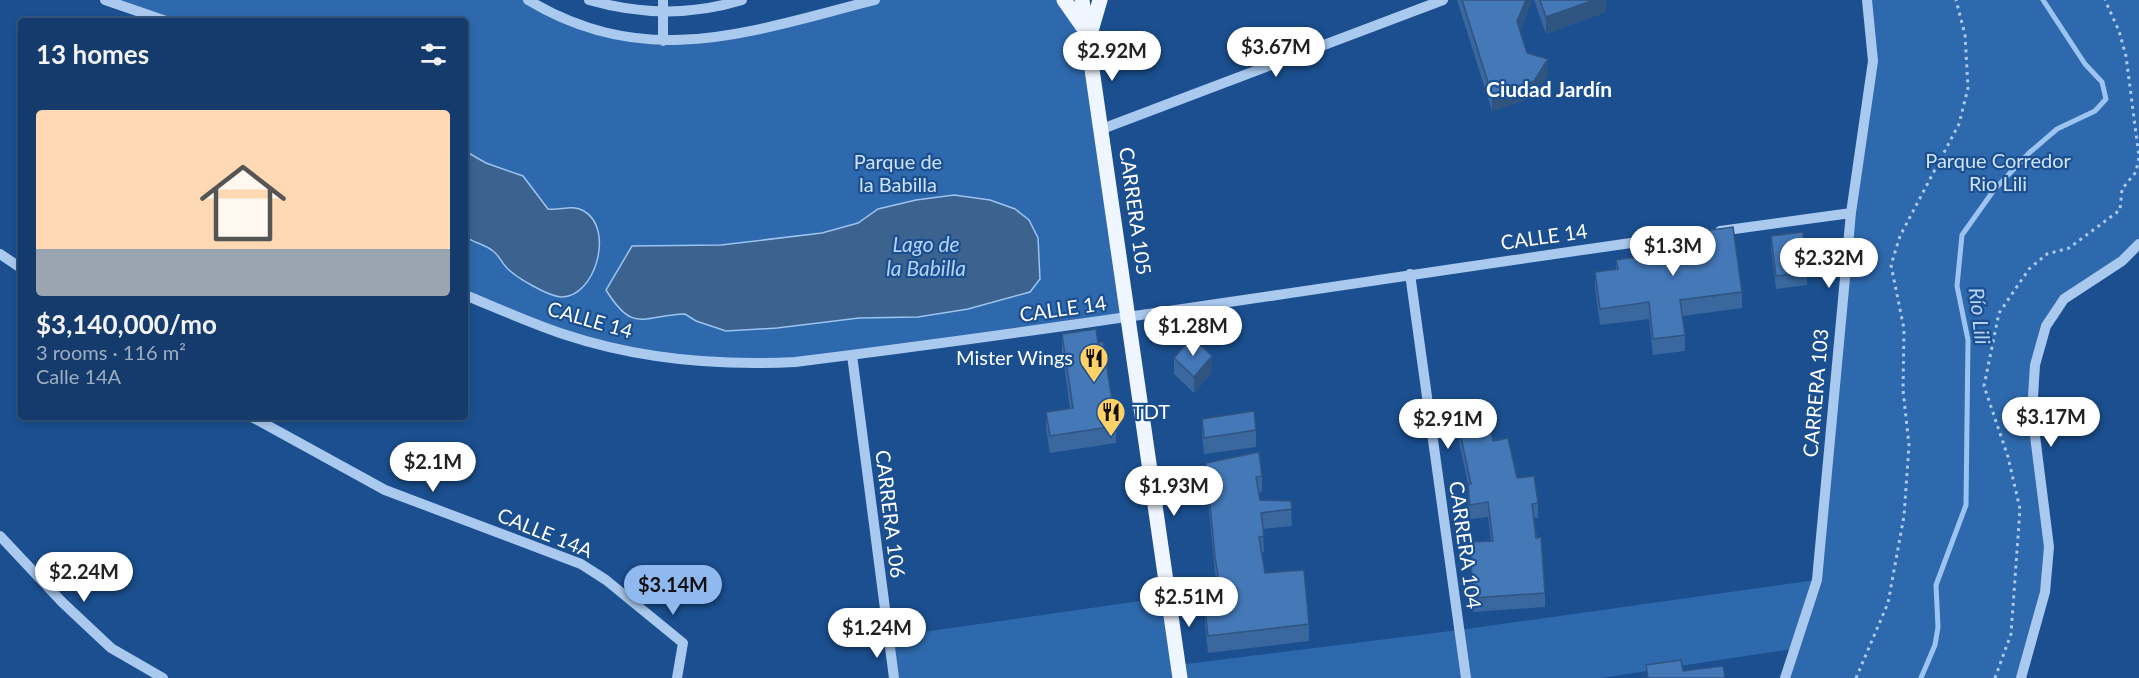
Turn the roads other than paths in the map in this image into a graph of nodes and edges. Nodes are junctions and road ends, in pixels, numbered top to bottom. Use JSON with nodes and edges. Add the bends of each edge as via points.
{"nodes":[{"id":1,"x":105,"y":0,"type":"edge"},
{"id":2,"x":528,"y":0,"type":"edge"},
{"id":3,"x":589,"y":0,"type":"edge"},
{"id":4,"x":663,"y":0,"type":"edge"},
{"id":5,"x":742,"y":0,"type":"edge"},
{"id":6,"x":875,"y":0,"type":"edge"},
{"id":7,"x":1065,"y":0,"type":"edge"},
{"id":8,"x":1082,"y":0,"type":"edge"},
{"id":9,"x":1100,"y":0,"type":"edge"},
{"id":10,"x":1443,"y":0,"type":"edge"},
{"id":11,"x":1866,"y":0,"type":"edge"},
{"id":12,"x":664,"y":13,"type":"junction"},
{"id":13,"x":157,"y":18,"type":"edge"},
{"id":14,"x":1089,"y":40,"type":"junction"},
{"id":15,"x":663,"y":41,"type":"junction"},
{"id":16,"x":1102,"y":129,"type":"junction"},
{"id":17,"x":1851,"y":213,"type":"junction"},
{"id":18,"x":1712,"y":232,"type":"edge"},
{"id":19,"x":1700,"y":234,"type":"edge"},
{"id":20,"x":2139,"y":244,"type":"edge"},
{"id":21,"x":0,"y":254,"type":"edge"},
{"id":22,"x":18,"y":266,"type":"edge"},
{"id":23,"x":1410,"y":274,"type":"junction"},
{"id":24,"x":468,"y":296,"type":"edge"},
{"id":25,"x":1129,"y":318,"type":"junction"},
{"id":26,"x":852,"y":355,"type":"junction"},
{"id":27,"x":257,"y":420,"type":"edge"},
{"id":28,"x":0,"y":536,"type":"edge"},
{"id":29,"x":163,"y":678,"type":"edge"},
{"id":30,"x":677,"y":678,"type":"edge"},
{"id":31,"x":894,"y":678,"type":"edge"},
{"id":32,"x":1180,"y":678,"type":"edge"},
{"id":33,"x":1466,"y":678,"type":"edge"},
{"id":34,"x":1785,"y":678,"type":"edge"},
{"id":35,"x":2021,"y":678,"type":"edge"}],
"edges":[{"from":1,"to":13,"type":"street"},
{"from":2,"to":15,"type":"street","via":[[581,26],[617,36]]},
{"from":3,"to":12,"type":"street"},
{"from":4,"to":12,"type":"street"},
{"from":5,"to":12,"type":"street","via":[[701,10]]},
{"from":6,"to":15,"type":"street","via":[[726,37]]},
{"from":7,"to":14,"type":"main road"},
{"from":8,"to":14,"type":"main road","name":"CARRERA 105"},
{"from":9,"to":14,"type":"main road"},
{"from":10,"to":16,"type":"street"},
{"from":11,"to":17,"type":"street","name":"CARRERA 103","via":[[1873,61]]},
{"from":12,"to":15,"type":"street"},
{"from":14,"to":16,"type":"main road","name":"CARRERA 105"},
{"from":16,"to":25,"type":"main road","name":"CARRERA 105"},
{"from":17,"to":18,"type":"street"},
{"from":17,"to":34,"type":"street","name":"CARRERA 103","via":[[1817,580]]},
{"from":19,"to":23,"type":"street","name":"CALLE 14"},
{"from":20,"to":35,"type":"street","via":[[2122,261],[2064,299],[2046,326],[2035,365],[2032,412],[2049,547],[2045,592]]},
{"from":21,"to":22,"type":"street"},
{"from":23,"to":25,"type":"street","name":"CALLE 14"},
{"from":23,"to":33,"type":"street","name":"CARRERA 104"},
{"from":24,"to":26,"type":"street","name":"CALLE 14","via":[[564,334],[667,358],[744,365]]},
{"from":25,"to":26,"type":"street","name":"CALLE 14"},
{"from":25,"to":32,"type":"main road","name":"CARRERA 105"},
{"from":26,"to":31,"type":"street","name":"CARRERA 106"},
{"from":27,"to":30,"type":"street","name":"CALLE 14A","via":[[385,490],[580,564],[606,580],[683,643]]},
{"from":28,"to":29,"type":"street","via":[[111,648]]}]}
